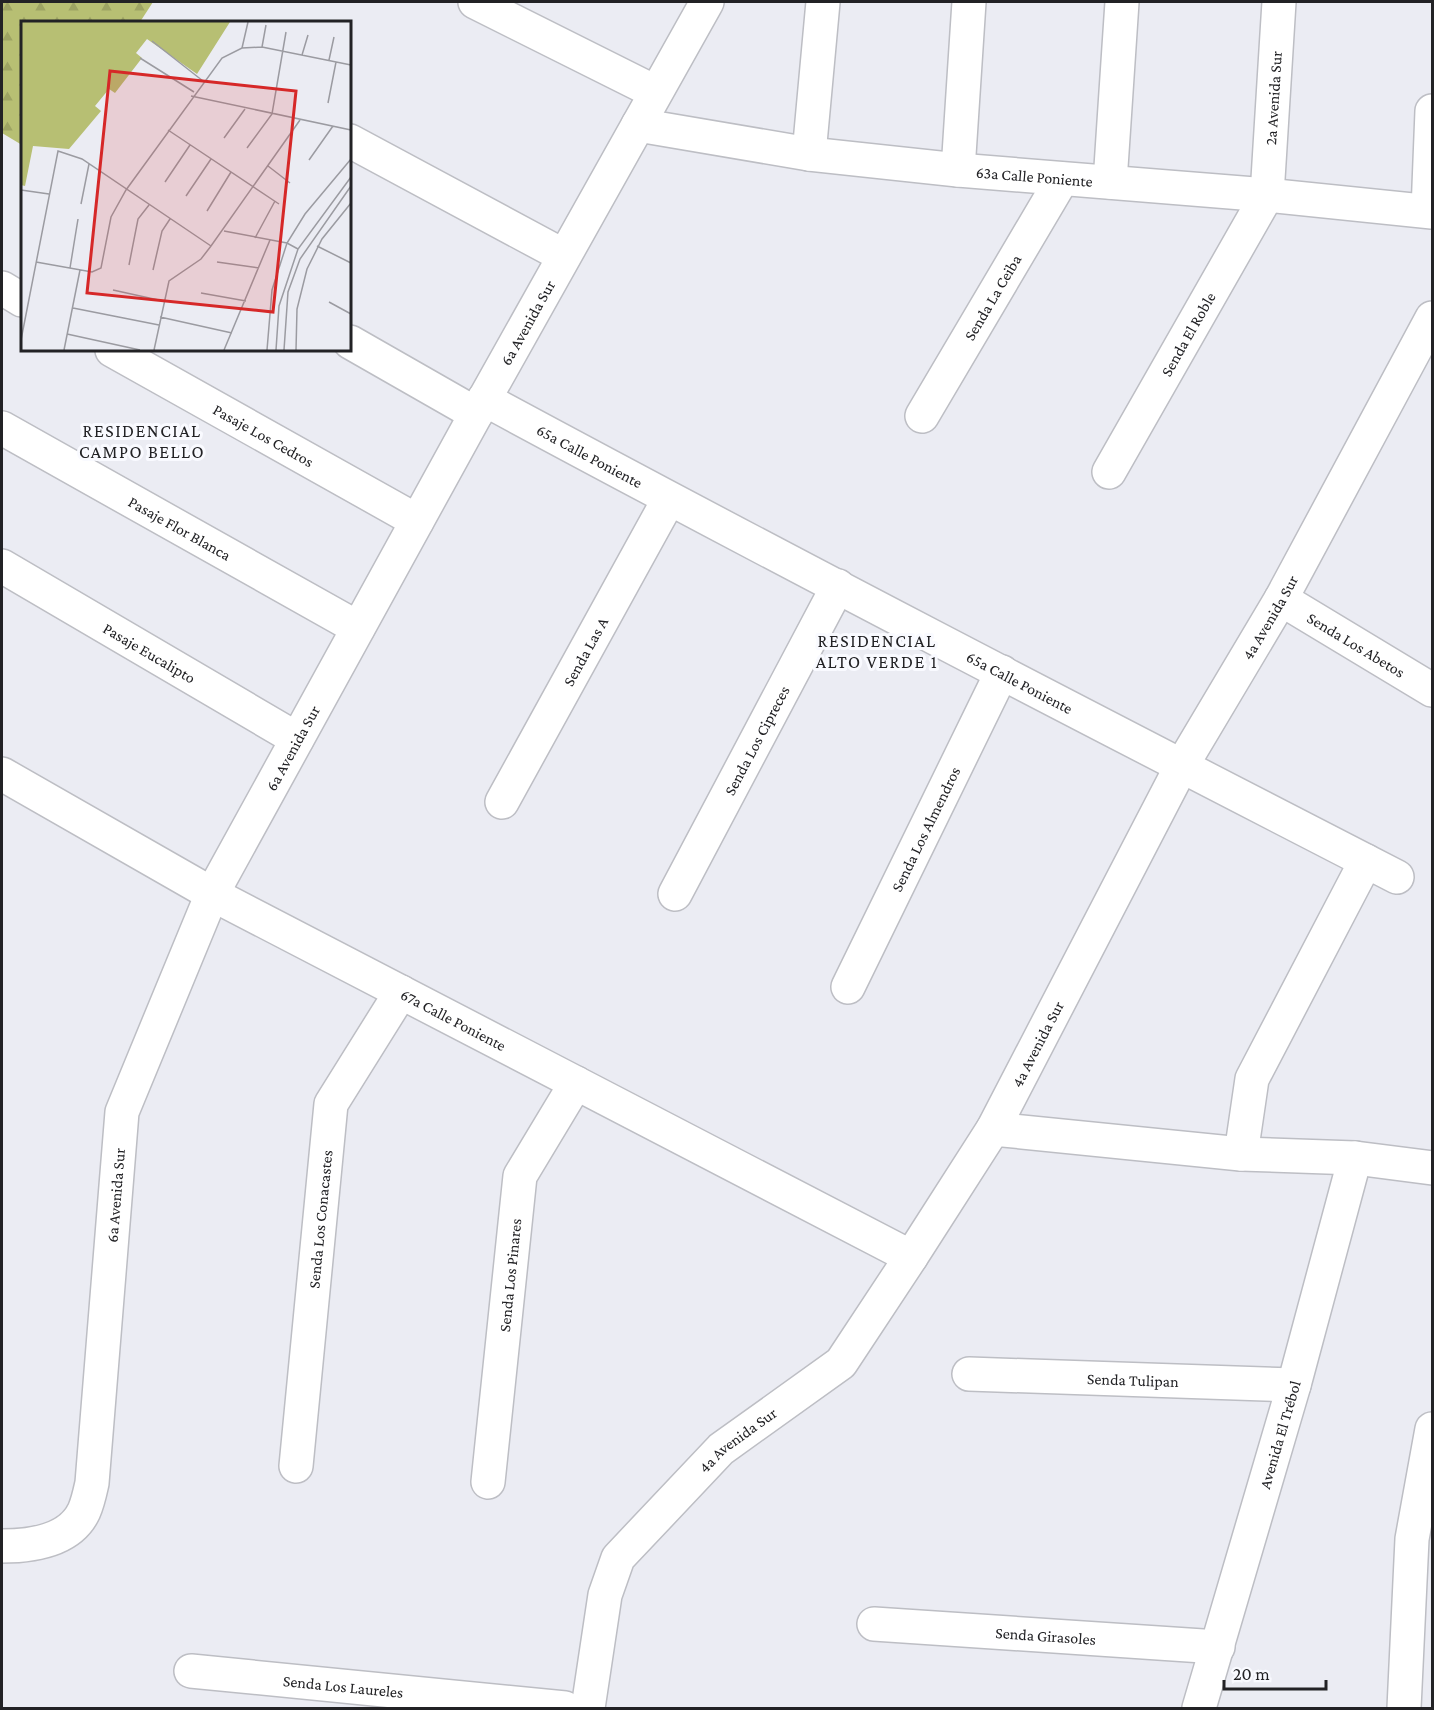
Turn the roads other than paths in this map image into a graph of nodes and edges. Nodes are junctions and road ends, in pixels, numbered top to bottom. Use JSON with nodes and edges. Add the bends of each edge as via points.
{"nodes":[{"id":1,"x":475,"y":2,"type":"edge"},
{"id":2,"x":707,"y":2,"type":"edge"},
{"id":3,"x":823,"y":2,"type":"edge"},
{"id":4,"x":969,"y":2,"type":"edge"},
{"id":5,"x":1122,"y":2,"type":"edge"},
{"id":6,"x":1279,"y":2,"type":"edge"},
{"id":7,"x":655,"y":92,"type":"junction"},
{"id":8,"x":1432,"y":111,"type":"edge"},
{"id":9,"x":638,"y":125,"type":"junction"},
{"id":10,"x":351,"y":142,"type":"edge"},
{"id":11,"x":809,"y":154,"type":"junction"},
{"id":12,"x":958,"y":170,"type":"junction"},
{"id":13,"x":1062,"y":179,"type":"junction"},
{"id":14,"x":1110,"y":182,"type":"junction"},
{"id":15,"x":1267,"y":195,"type":"junction"},
{"id":16,"x":1430,"y":211,"type":"edge"},
{"id":17,"x":564,"y":256,"type":"junction"},
{"id":18,"x":2,"y":288,"type":"edge"},
{"id":19,"x":21,"y":299,"type":"edge"},
{"id":20,"x":1432,"y":318,"type":"edge"},
{"id":21,"x":351,"y":342,"type":"edge"},
{"id":22,"x":114,"y":351,"type":"edge"},
{"id":23,"x":480,"y":407,"type":"junction"},
{"id":24,"x":922,"y":416,"type":"dead end"},
{"id":25,"x":2,"y":428,"type":"edge"},
{"id":26,"x":1108,"y":472,"type":"dead end"},
{"id":27,"x":669,"y":499,"type":"junction"},
{"id":28,"x":417,"y":520,"type":"junction"},
{"id":29,"x":2,"y":567,"type":"edge"},
{"id":30,"x":838,"y":586,"type":"junction"},
{"id":31,"x":1281,"y":599,"type":"junction"},
{"id":32,"x":358,"y":628,"type":"junction"},
{"id":33,"x":1002,"y":672,"type":"junction"},
{"id":34,"x":1432,"y":690,"type":"edge"},
{"id":35,"x":297,"y":739,"type":"junction"},
{"id":36,"x":1181,"y":766,"type":"junction"},
{"id":37,"x":2,"y":774,"type":"edge"},
{"id":38,"x":502,"y":802,"type":"dead end"},
{"id":39,"x":1366,"y":861,"type":"junction"},
{"id":40,"x":1397,"y":877,"type":"dead end"},
{"id":41,"x":212,"y":894,"type":"junction"},
{"id":42,"x":675,"y":894,"type":"dead end"},
{"id":43,"x":848,"y":987,"type":"dead end"},
{"id":44,"x":401,"y":992,"type":"junction"},
{"id":45,"x":576,"y":1083,"type":"junction"},
{"id":46,"x":993,"y":1129,"type":"junction"},
{"id":47,"x":1242,"y":1154,"type":"junction"},
{"id":48,"x":1355,"y":1158,"type":"junction"},
{"id":49,"x":1432,"y":1168,"type":"edge"},
{"id":50,"x":910,"y":1257,"type":"junction"},
{"id":51,"x":969,"y":1374,"type":"dead end"},
{"id":52,"x":1294,"y":1385,"type":"junction"},
{"id":53,"x":1432,"y":1429,"type":"edge"},
{"id":54,"x":296,"y":1467,"type":"dead end"},
{"id":55,"x":488,"y":1482,"type":"dead end"},
{"id":56,"x":2,"y":1546,"type":"edge"},
{"id":57,"x":874,"y":1624,"type":"dead end"},
{"id":58,"x":1218,"y":1647,"type":"junction"},
{"id":59,"x":192,"y":1671,"type":"dead end"},
{"id":60,"x":566,"y":1708,"type":"edge"},
{"id":61,"x":588,"y":1708,"type":"edge"},
{"id":62,"x":1198,"y":1708,"type":"edge"},
{"id":63,"x":1404,"y":1708,"type":"edge"}],
"edges":[{"from":1,"to":7,"type":"street"},
{"from":2,"to":7,"type":"street","name":"6a Avenida Sur"},
{"from":3,"to":11,"type":"street"},
{"from":4,"to":12,"type":"street"},
{"from":5,"to":14,"type":"street"},
{"from":6,"to":15,"type":"street","name":"2a Avenida Sur"},
{"from":7,"to":9,"type":"street","name":"6a Avenida Sur"},
{"from":8,"to":16,"type":"street"},
{"from":9,"to":11,"type":"street","name":"63a Calle Poniente"},
{"from":9,"to":17,"type":"street","name":"6a Avenida Sur"},
{"from":10,"to":17,"type":"street"},
{"from":11,"to":12,"type":"street","name":"63a Calle Poniente"},
{"from":12,"to":13,"type":"street","name":"63a Calle Poniente"},
{"from":13,"to":14,"type":"street","name":"63a Calle Poniente"},
{"from":13,"to":24,"type":"street","name":"Senda La Ceiba"},
{"from":14,"to":15,"type":"street","name":"63a Calle Poniente"},
{"from":15,"to":16,"type":"street","name":"63a Calle Poniente"},
{"from":15,"to":26,"type":"street","name":"Senda El Roble"},
{"from":17,"to":23,"type":"street","name":"6a Avenida Sur"},
{"from":18,"to":19,"type":"street"},
{"from":20,"to":31,"type":"street","name":"4a Avenida Sur"},
{"from":21,"to":23,"type":"street","name":"65a Calle Poniente"},
{"from":22,"to":28,"type":"street","name":"Pasaje Los Cedros"},
{"from":23,"to":27,"type":"street","name":"65a Calle Poniente"},
{"from":23,"to":28,"type":"street","name":"6a Avenida Sur"},
{"from":25,"to":32,"type":"street","name":"Pasaje Flor Blanca"},
{"from":27,"to":30,"type":"street","name":"65a Calle Poniente"},
{"from":27,"to":38,"type":"street","name":"Senda Las A"},
{"from":28,"to":32,"type":"street","name":"6a Avenida Sur"},
{"from":29,"to":35,"type":"street","name":"Pasaje Eucalipto"},
{"from":30,"to":33,"type":"street","name":"65a Calle Poniente"},
{"from":30,"to":42,"type":"street","name":"Senda Los Cipreces"},
{"from":31,"to":34,"type":"street","name":"Senda Los Abetos"},
{"from":31,"to":36,"type":"street","name":"4a Avenida Sur"},
{"from":32,"to":35,"type":"street","name":"6a Avenida Sur"},
{"from":33,"to":36,"type":"street","name":"65a Calle Poniente"},
{"from":33,"to":43,"type":"street","name":"Senda Los Almendros"},
{"from":35,"to":41,"type":"street","name":"6a Avenida Sur"},
{"from":36,"to":39,"type":"street","name":"65a Calle Poniente"},
{"from":36,"to":46,"type":"street","name":"4a Avenida Sur"},
{"from":37,"to":41,"type":"street","name":"67a Calle Poniente"},
{"from":39,"to":40,"type":"street","name":"65a Calle Poniente"},
{"from":39,"to":47,"type":"street","via":[[1252,1079]]},
{"from":41,"to":44,"type":"street","name":"67a Calle Poniente"},
{"from":41,"to":56,"type":"street","name":"6a Avenida Sur","via":[[122,1112],[92,1483],[84,1512],[47,1542]]},
{"from":44,"to":45,"type":"street","name":"67a Calle Poniente"},
{"from":44,"to":54,"type":"street","name":"Senda Los Conacastes","via":[[331,1104]]},
{"from":45,"to":50,"type":"street","name":"67a Calle Poniente"},
{"from":45,"to":55,"type":"street","name":"Senda Los Pinares","via":[[520,1176]]},
{"from":46,"to":47,"type":"street"},
{"from":46,"to":50,"type":"street","name":"4a Avenida Sur"},
{"from":47,"to":48,"type":"street"},
{"from":48,"to":49,"type":"street"},
{"from":48,"to":52,"type":"street","name":"Avenida El Trébol"},
{"from":50,"to":61,"type":"street","name":"4a Avenida Sur","via":[[841,1364],[721,1449],[618,1558],[605,1595]]},
{"from":51,"to":52,"type":"street","name":"Senda Tulipan"},
{"from":52,"to":58,"type":"street","name":"Avenida El Trébol"},
{"from":53,"to":63,"type":"street","via":[[1412,1539]]},
{"from":57,"to":58,"type":"street","name":"Senda Girasoles"},
{"from":58,"to":62,"type":"street","name":"Avenida El Trébol"},
{"from":59,"to":60,"type":"street","name":"Senda Los Laureles"}]}
